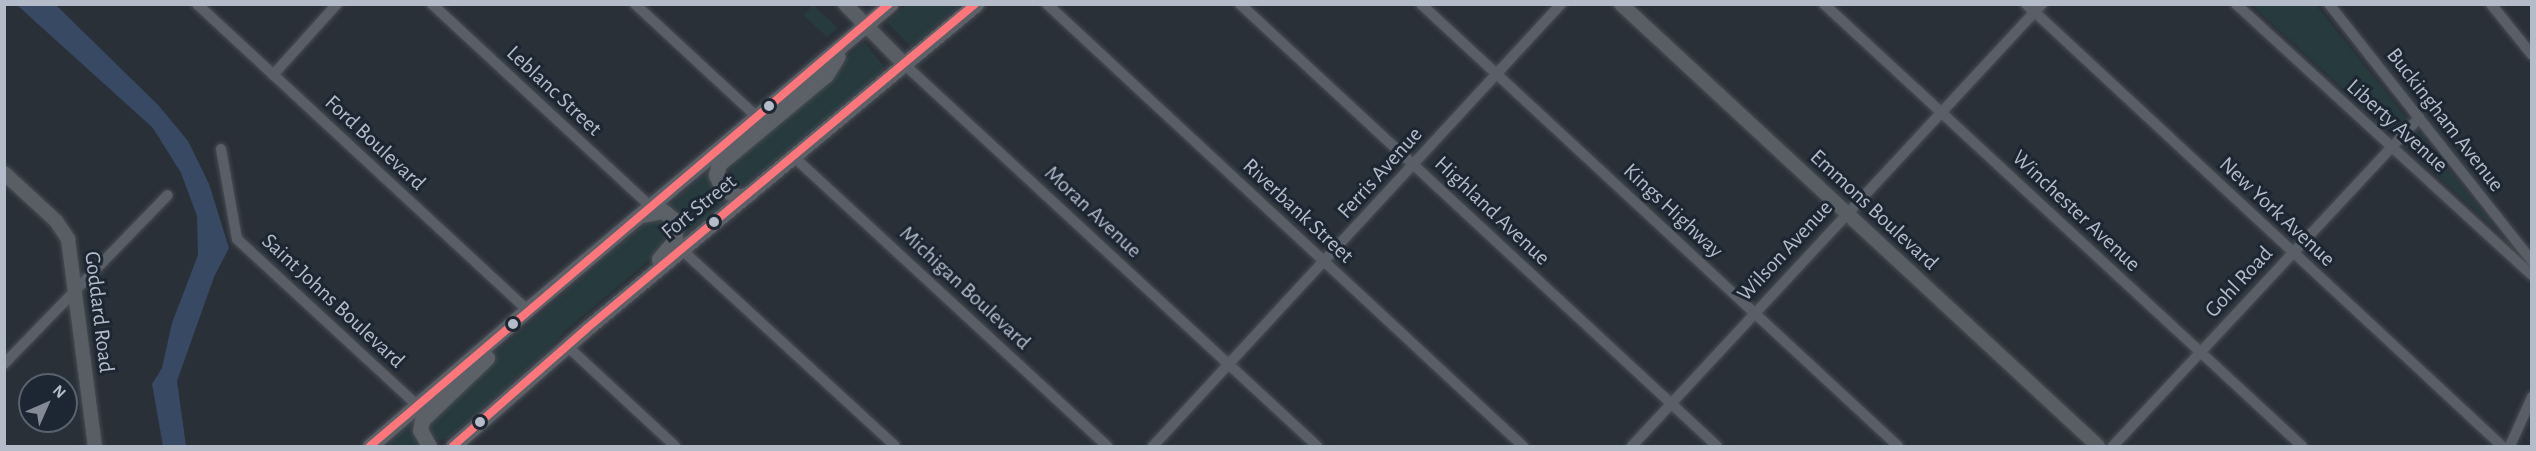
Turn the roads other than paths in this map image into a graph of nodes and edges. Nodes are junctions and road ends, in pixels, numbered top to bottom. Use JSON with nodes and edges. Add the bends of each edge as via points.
{"nodes":[{"id":1,"x":197,"y":4,"type":"edge"},
{"id":2,"x":337,"y":4,"type":"edge"},
{"id":3,"x":432,"y":4,"type":"edge"},
{"id":4,"x":635,"y":4,"type":"edge"},
{"id":5,"x":845,"y":4,"type":"edge"},
{"id":6,"x":890,"y":4,"type":"edge"},
{"id":7,"x":976,"y":4,"type":"edge"},
{"id":8,"x":1047,"y":4,"type":"edge"},
{"id":9,"x":1240,"y":4,"type":"edge"},
{"id":10,"x":1421,"y":4,"type":"edge"},
{"id":11,"x":1561,"y":4,"type":"edge"},
{"id":12,"x":1621,"y":4,"type":"edge"},
{"id":13,"x":1824,"y":4,"type":"edge"},
{"id":14,"x":2236,"y":4,"type":"edge"},
{"id":15,"x":2328,"y":4,"type":"edge"},
{"id":16,"x":2491,"y":4,"type":"edge"},
{"id":17,"x":2034,"y":7,"type":"edge"},
{"id":18,"x":866,"y":25,"type":"junction"},
{"id":19,"x":848,"y":41,"type":"junction"},
{"id":20,"x":2532,"y":55,"type":"edge"},
{"id":21,"x":904,"y":65,"type":"junction"},
{"id":22,"x":273,"y":75,"type":"junction"},
{"id":23,"x":1497,"y":75,"type":"junction"},
{"id":24,"x":1940,"y":112,"type":"junction"},
{"id":25,"x":758,"y":118,"type":"junction"},
{"id":26,"x":2419,"y":118,"type":"junction"},
{"id":27,"x":2391,"y":148,"type":"junction"},
{"id":28,"x":220,"y":149,"type":"dead end"},
{"id":29,"x":795,"y":158,"type":"junction"},
{"id":30,"x":1414,"y":165,"type":"junction"},
{"id":31,"x":7,"y":181,"type":"edge"},
{"id":32,"x":754,"y":192,"type":"junction"},
{"id":33,"x":168,"y":195,"type":"dead end"},
{"id":34,"x":650,"y":206,"type":"junction"},
{"id":35,"x":1847,"y":214,"type":"junction"},
{"id":36,"x":634,"y":218,"type":"junction"},
{"id":37,"x":682,"y":250,"type":"junction"},
{"id":38,"x":2293,"y":253,"type":"junction"},
{"id":39,"x":2532,"y":261,"type":"edge"},
{"id":40,"x":1324,"y":262,"type":"junction"},
{"id":41,"x":2532,"y":275,"type":"edge"},
{"id":42,"x":557,"y":284,"type":"junction"},
{"id":43,"x":75,"y":289,"type":"junction"},
{"id":44,"x":527,"y":310,"type":"junction"},
{"id":45,"x":1754,"y":313,"type":"junction"},
{"id":46,"x":567,"y":346,"type":"junction"},
{"id":47,"x":2200,"y":352,"type":"junction"},
{"id":48,"x":4,"y":364,"type":"edge"},
{"id":49,"x":1228,"y":364,"type":"junction"},
{"id":50,"x":2532,"y":397,"type":"edge"},
{"id":51,"x":1671,"y":404,"type":"junction"},
{"id":52,"x":417,"y":405,"type":"junction"},
{"id":53,"x":95,"y":446,"type":"edge"},
{"id":54,"x":370,"y":447,"type":"edge"},
{"id":55,"x":429,"y":447,"type":"edge"},
{"id":56,"x":453,"y":447,"type":"edge"},
{"id":57,"x":675,"y":447,"type":"edge"},
{"id":58,"x":895,"y":447,"type":"edge"},
{"id":59,"x":1107,"y":447,"type":"edge"},
{"id":60,"x":1153,"y":447,"type":"edge"},
{"id":61,"x":1317,"y":447,"type":"edge"},
{"id":62,"x":1523,"y":447,"type":"edge"},
{"id":63,"x":1632,"y":447,"type":"edge"},
{"id":64,"x":1717,"y":447,"type":"edge"},
{"id":65,"x":1899,"y":447,"type":"edge"},
{"id":66,"x":2098,"y":447,"type":"edge"},
{"id":67,"x":2113,"y":447,"type":"edge"},
{"id":68,"x":2302,"y":447,"type":"edge"},
{"id":69,"x":2502,"y":447,"type":"edge"},
{"id":70,"x":2510,"y":447,"type":"edge"}],
"edges":[{"from":1,"to":22,"type":"street","name":"Ford Boulevard"},
{"from":2,"to":22,"type":"street"},
{"from":3,"to":34,"type":"street","name":"Leblanc Street"},
{"from":4,"to":25,"type":"street"},
{"from":5,"to":18,"type":"street","name":"Moran Avenue"},
{"from":6,"to":18,"type":"main road","name":"Fort Street"},
{"from":7,"to":21,"type":"main road","name":"Fort Street"},
{"from":8,"to":40,"type":"street","name":"Riverbank Street"},
{"from":9,"to":30,"type":"street","name":"Highland Avenue"},
{"from":10,"to":23,"type":"street","name":"Kings Highway"},
{"from":11,"to":23,"type":"street","name":"Ferris Avenue"},
{"from":12,"to":35,"type":"street","name":"Emmons Boulevard"},
{"from":13,"to":24,"type":"street","name":"Winchester Avenue"},
{"from":14,"to":27,"type":"street","name":"Liberty Avenue"},
{"from":15,"to":26,"type":"street","name":"Buckingham Avenue"},
{"from":16,"to":20,"type":"street"},
{"from":17,"to":24,"type":"street","name":"Wilson Avenue"},
{"from":17,"to":38,"type":"street","name":"New York Avenue"},
{"from":18,"to":19,"type":"main road","name":"Fort Street"},
{"from":18,"to":21,"type":"street","name":"Moran Avenue"},
{"from":19,"to":25,"type":"main road","name":"Fort Street"},
{"from":19,"to":32,"type":"main road","via":[[826,75],[719,164],[716,175],[729,194],[739,197]]},
{"from":21,"to":29,"type":"main road","name":"Fort Street"},
{"from":21,"to":49,"type":"street","name":"Moran Avenue"},
{"from":22,"to":44,"type":"street","name":"Ford Boulevard"},
{"from":23,"to":30,"type":"street","name":"Ferris Avenue"},
{"from":23,"to":45,"type":"street","name":"Kings Highway"},
{"from":24,"to":35,"type":"street","name":"Wilson Avenue"},
{"from":24,"to":47,"type":"street","name":"Winchester Avenue"},
{"from":25,"to":34,"type":"main road","name":"Fort Street"},
{"from":26,"to":27,"type":"street","name":"Gohl Road"},
{"from":26,"to":39,"type":"street","name":"Buckingham Avenue"},
{"from":27,"to":38,"type":"street","name":"Gohl Road"},
{"from":27,"to":41,"type":"street","name":"Liberty Avenue"},
{"from":28,"to":52,"type":"street","name":"Saint Johns Boulevard","via":[[237,239]]},
{"from":29,"to":32,"type":"main road","name":"Fort Street"},
{"from":29,"to":59,"type":"street","name":"Michigan Boulevard"},
{"from":30,"to":40,"type":"street","name":"Ferris Avenue"},
{"from":30,"to":51,"type":"street","name":"Highland Avenue"},
{"from":31,"to":43,"type":"street","name":"Goddard Road","via":[[65,232]]},
{"from":32,"to":37,"type":"main road","name":"Fort Street"},
{"from":33,"to":43,"type":"street"},
{"from":34,"to":36,"type":"main road","name":"Fort Street"},
{"from":35,"to":45,"type":"street","name":"Wilson Avenue"},
{"from":35,"to":66,"type":"street","name":"Emmons Boulevard"},
{"from":36,"to":42,"type":"main road","name":"Fort Street"},
{"from":36,"to":46,"type":"main road","via":[[663,211],[674,220],[675,240],[669,250],[570,333]]},
{"from":37,"to":46,"type":"main road","name":"Fort Street"},
{"from":37,"to":58,"type":"street"},
{"from":38,"to":47,"type":"street","name":"Gohl Road"},
{"from":38,"to":69,"type":"street","name":"New York Avenue"},
{"from":40,"to":49,"type":"street","name":"Ferris Avenue"},
{"from":40,"to":62,"type":"street","name":"Riverbank Street"},
{"from":42,"to":44,"type":"main road","name":"Fort Street"},
{"from":42,"to":55,"type":"main road","via":[[522,327],[422,420],[422,436]]},
{"from":43,"to":48,"type":"street"},
{"from":43,"to":53,"type":"street","name":"Goddard Road"},
{"from":44,"to":52,"type":"main road","name":"Fort Street"},
{"from":45,"to":51,"type":"street","name":"Wilson Avenue"},
{"from":45,"to":65,"type":"street","name":"Kings Highway"},
{"from":46,"to":56,"type":"main road","name":"Fort Street"},
{"from":46,"to":57,"type":"street"},
{"from":47,"to":67,"type":"street","name":"Gohl Road"},
{"from":47,"to":68,"type":"street","name":"Winchester Avenue"},
{"from":49,"to":60,"type":"street","name":"Ferris Avenue"},
{"from":49,"to":61,"type":"street","name":"Moran Avenue"},
{"from":50,"to":70,"type":"street"},
{"from":51,"to":63,"type":"street","name":"Wilson Avenue"},
{"from":51,"to":64,"type":"street","name":"Highland Avenue"},
{"from":52,"to":54,"type":"main road","name":"Fort Street"}]}
